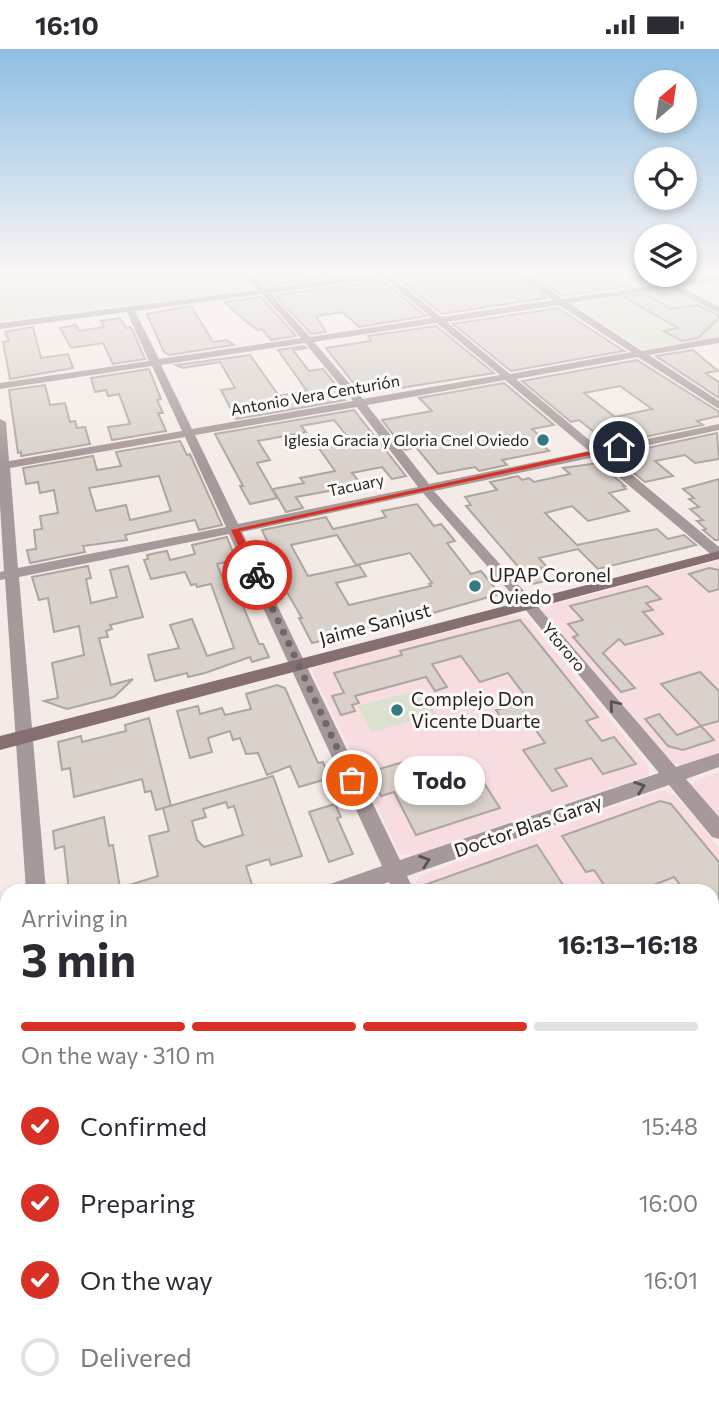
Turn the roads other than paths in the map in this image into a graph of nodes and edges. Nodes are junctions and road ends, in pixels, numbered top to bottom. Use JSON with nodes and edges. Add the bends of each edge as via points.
{"nodes":[{"id":1,"x":143,"y":336,"type":"edge"},
{"id":2,"x":303,"y":336,"type":"edge"},
{"id":3,"x":337,"y":336,"type":"edge"},
{"id":4,"x":458,"y":336,"type":"edge"},
{"id":5,"x":615,"y":336,"type":"edge"},
{"id":6,"x":719,"y":339,"type":"edge"},
{"id":7,"x":307,"y":340,"type":"junction"},
{"id":8,"x":642,"y":353,"type":"junction"},
{"id":9,"x":156,"y":362,"type":"junction"},
{"id":10,"x":506,"y":377,"type":"junction"},
{"id":11,"x":0,"y":386,"type":"edge"},
{"id":12,"x":360,"y":403,"type":"junction"},
{"id":13,"x":719,"y":406,"type":"edge"},
{"id":14,"x":0,"y":422,"type":"edge"},
{"id":15,"x":719,"y":427,"type":"edge"},
{"id":16,"x":187,"y":433,"type":"junction"},
{"id":17,"x":594,"y":452,"type":"junction"},
{"id":18,"x":2,"y":465,"type":"edge"},
{"id":19,"x":425,"y":488,"type":"junction"},
{"id":20,"x":235,"y":530,"type":"junction"},
{"id":21,"x":719,"y":554,"type":"edge"},
{"id":22,"x":6,"y":574,"type":"edge"},
{"id":23,"x":529,"y":605,"type":"junction"},
{"id":24,"x":299,"y":665,"type":"junction"},
{"id":25,"x":23,"y":737,"type":"junction"},
{"id":26,"x":0,"y":743,"type":"edge"},
{"id":27,"x":719,"y":761,"type":"edge"},
{"id":28,"x":674,"y":776,"type":"junction"},
{"id":29,"x":719,"y":831,"type":"edge"},
{"id":30,"x":395,"y":871,"type":"junction"},
{"id":31,"x":35,"y":884,"type":"edge"},
{"id":32,"x":357,"y":884,"type":"edge"},
{"id":33,"x":401,"y":884,"type":"edge"}],
"edges":[{"from":1,"to":9,"type":"street"},
{"from":2,"to":7,"type":"street","name":"Ytororo"},
{"from":3,"to":7,"type":"street"},
{"from":4,"to":10,"type":"street"},
{"from":5,"to":8,"type":"street"},
{"from":6,"to":8,"type":"street","name":"Antonio Vera Centurión"},
{"from":7,"to":9,"type":"street"},
{"from":7,"to":12,"type":"street","name":"Ytororo"},
{"from":8,"to":10,"type":"street","name":"Antonio Vera Centurión"},
{"from":8,"to":13,"type":"street"},
{"from":9,"to":11,"type":"street"},
{"from":9,"to":16,"type":"street"},
{"from":10,"to":12,"type":"street","name":"Antonio Vera Centurión"},
{"from":10,"to":17,"type":"street"},
{"from":12,"to":16,"type":"street","name":"Antonio Vera Centurión"},
{"from":12,"to":19,"type":"street","name":"Ytororo"},
{"from":14,"to":18,"type":"street"},
{"from":15,"to":17,"type":"street","name":"Tacuary"},
{"from":16,"to":18,"type":"street","name":"Antonio Vera Centurión"},
{"from":16,"to":20,"type":"street"},
{"from":17,"to":19,"type":"street","name":"Tacuary"},
{"from":17,"to":21,"type":"street"},
{"from":18,"to":22,"type":"street"},
{"from":19,"to":20,"type":"street","name":"Tacuary"},
{"from":19,"to":23,"type":"street","name":"Ytororo"},
{"from":20,"to":22,"type":"street","name":"Tacuary"},
{"from":20,"to":24,"type":"street"},
{"from":21,"to":23,"type":"main road","name":"Jaime Sanjust"},
{"from":22,"to":25,"type":"street"},
{"from":23,"to":24,"type":"main road","name":"Jaime Sanjust"},
{"from":28,"to":23,"type":"street","name":"Ytororo","one_way":true},
{"from":24,"to":25,"type":"main road","name":"Jaime Sanjust"},
{"from":24,"to":30,"type":"street"},
{"from":25,"to":26,"type":"main road","name":"Jaime Sanjust"},
{"from":25,"to":31,"type":"street"},
{"from":27,"to":28,"type":"street","name":"Doctor Blas Garay"},
{"from":28,"to":29,"type":"street","name":"Ytororo"},
{"from":30,"to":28,"type":"street","name":"Doctor Blas Garay","one_way":true},
{"from":30,"to":32,"type":"street","name":"Doctor Blas Garay"},
{"from":30,"to":33,"type":"street"}]}
